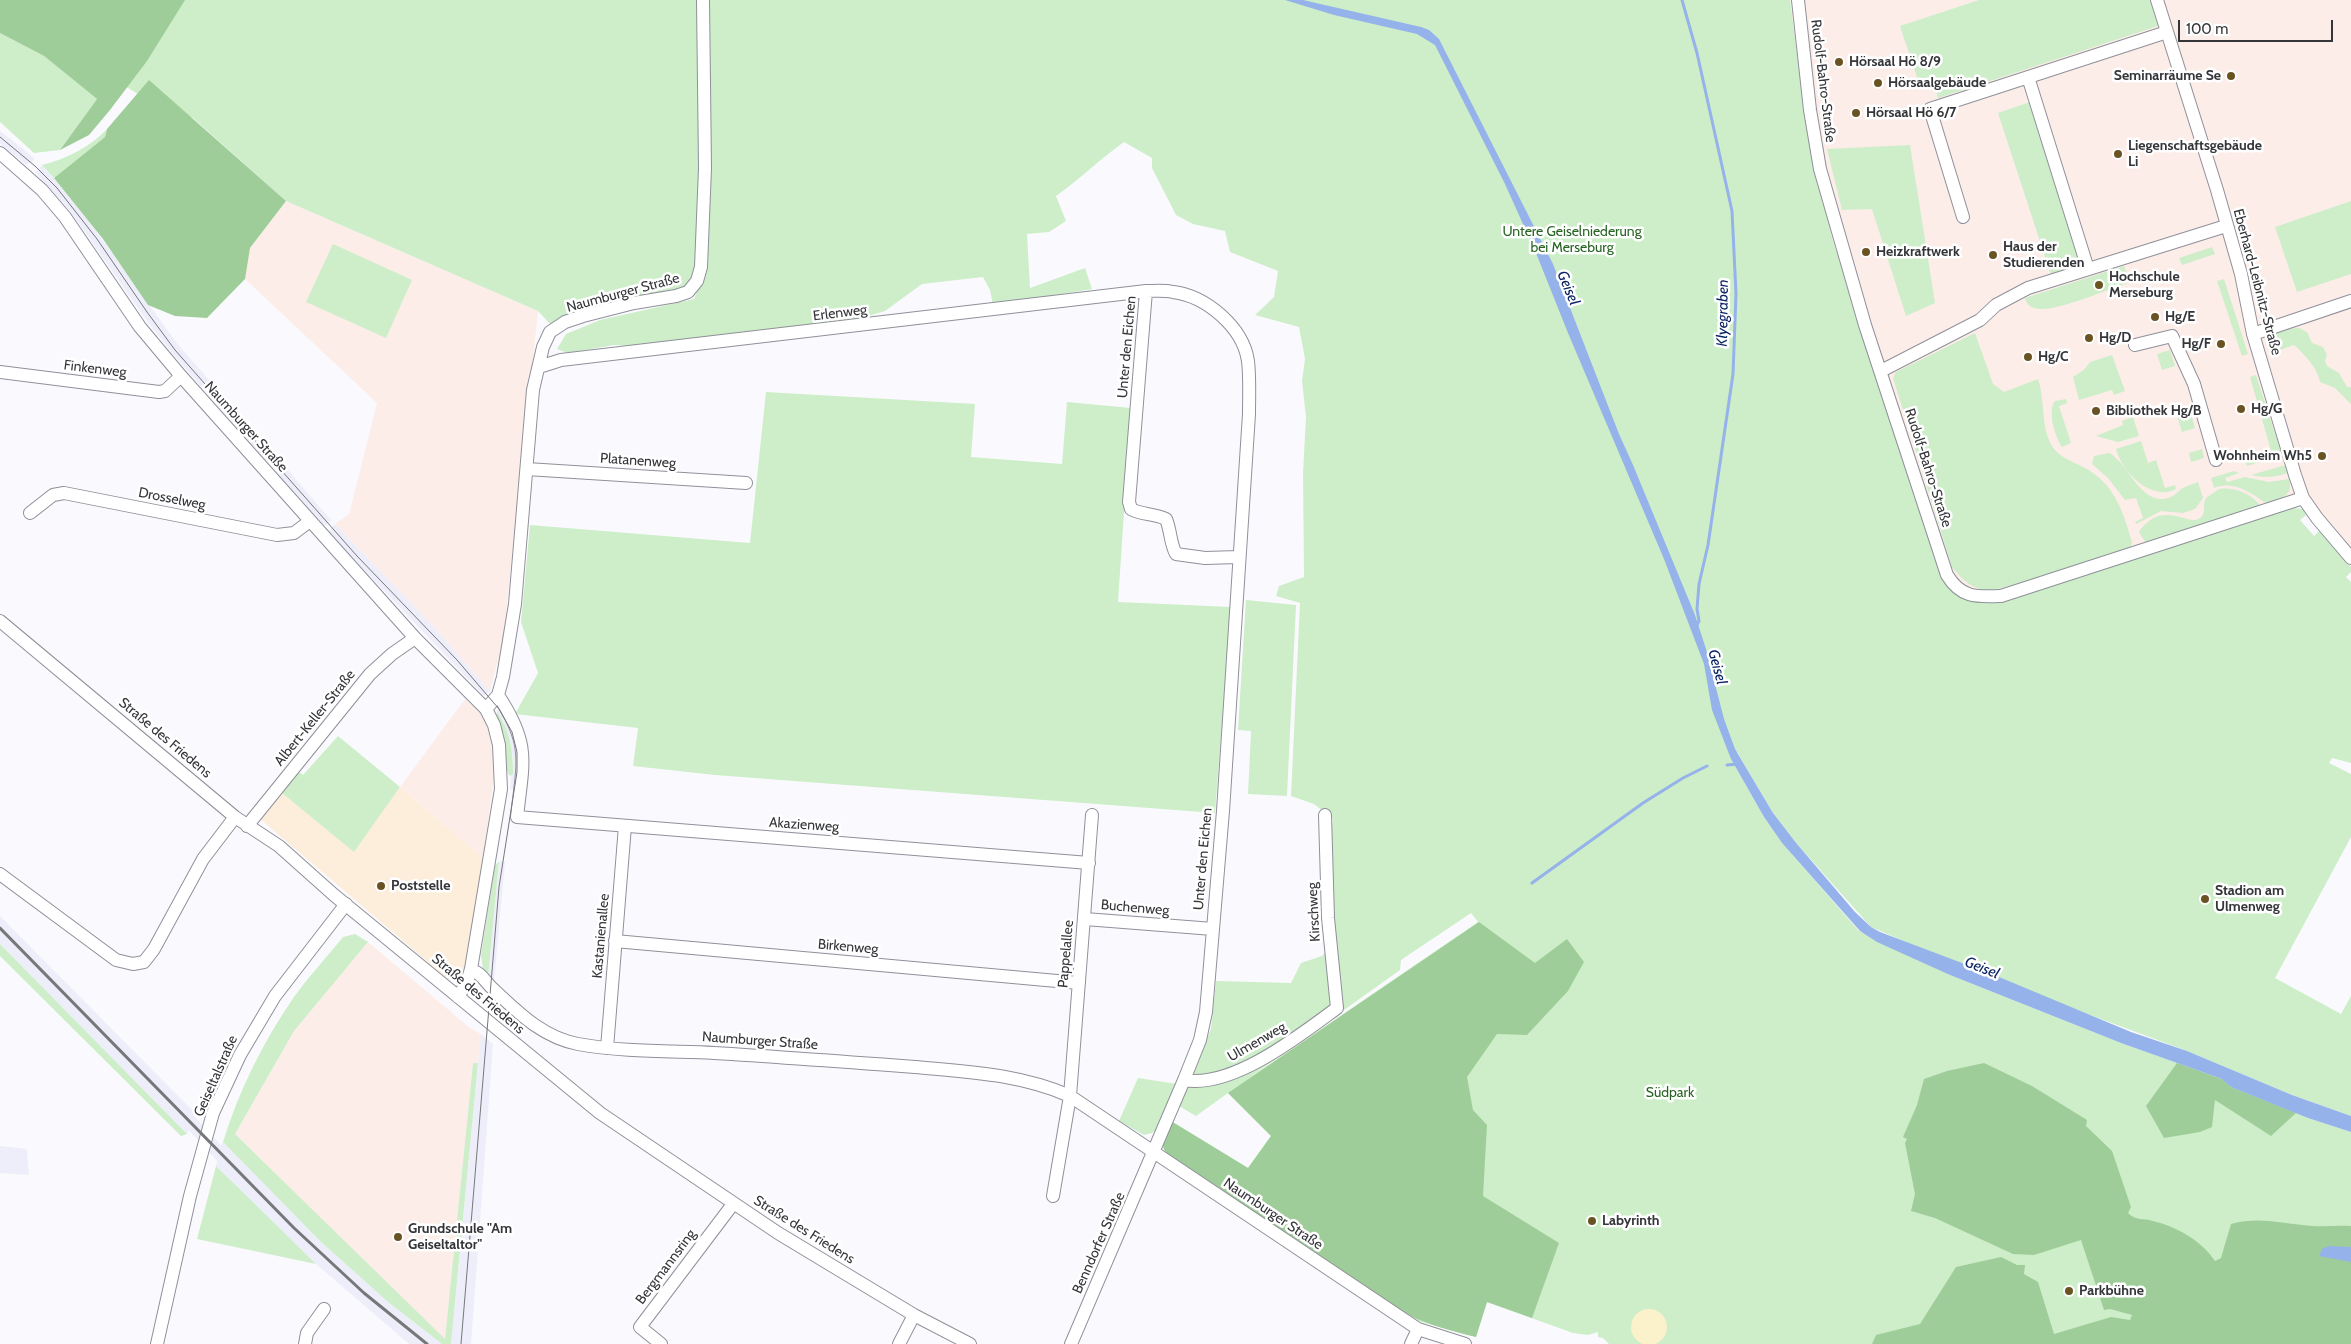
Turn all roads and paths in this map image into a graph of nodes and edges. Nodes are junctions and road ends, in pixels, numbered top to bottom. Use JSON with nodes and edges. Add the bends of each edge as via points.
{"nodes":[{"id":1,"x":704,"y":0,"type":"edge"},
{"id":2,"x":1798,"y":0,"type":"edge"},
{"id":3,"x":2157,"y":0,"type":"edge"},
{"id":4,"x":2167,"y":32,"type":"junction"},
{"id":5,"x":2028,"y":77,"type":"junction"},
{"id":6,"x":0,"y":153,"type":"edge"},
{"id":7,"x":1963,"y":217,"type":"dead end"},
{"id":8,"x":2226,"y":226,"type":"junction"},
{"id":9,"x":2088,"y":269,"type":"junction"},
{"id":10,"x":1146,"y":291,"type":"junction"},
{"id":11,"x":2351,"y":301,"type":"edge"},
{"id":12,"x":2253,"y":334,"type":"junction"},
{"id":13,"x":2135,"y":346,"type":"dead end"},
{"id":14,"x":539,"y":367,"type":"junction"},
{"id":15,"x":1882,"y":371,"type":"junction"},
{"id":16,"x":0,"y":372,"type":"edge"},
{"id":17,"x":180,"y":376,"type":"junction"},
{"id":18,"x":2216,"y":460,"type":"dead end"},
{"id":19,"x":527,"y":469,"type":"junction"},
{"id":20,"x":746,"y":483,"type":"dead end"},
{"id":21,"x":2303,"y":498,"type":"junction"},
{"id":22,"x":30,"y":513,"type":"dead end"},
{"id":23,"x":310,"y":521,"type":"junction"},
{"id":24,"x":1238,"y":557,"type":"junction"},
{"id":25,"x":2351,"y":558,"type":"edge"},
{"id":26,"x":0,"y":621,"type":"edge"},
{"id":27,"x":415,"y":638,"type":"junction"},
{"id":28,"x":498,"y":695,"type":"junction"},
{"id":29,"x":486,"y":709,"type":"junction"},
{"id":30,"x":1092,"y":815,"type":"dead end"},
{"id":31,"x":1325,"y":815,"type":"dead end"},
{"id":32,"x":235,"y":817,"type":"junction"},
{"id":33,"x":247,"y":826,"type":"junction"},
{"id":34,"x":625,"y":826,"type":"junction"},
{"id":35,"x":1089,"y":862,"type":"junction"},
{"id":36,"x":0,"y":874,"type":"edge"},
{"id":37,"x":346,"y":904,"type":"junction"},
{"id":38,"x":1085,"y":918,"type":"junction"},
{"id":39,"x":1213,"y":929,"type":"junction"},
{"id":40,"x":615,"y":941,"type":"junction"},
{"id":41,"x":471,"y":970,"type":"junction"},
{"id":42,"x":1079,"y":983,"type":"junction"},
{"id":43,"x":458,"y":997,"type":"junction"},
{"id":44,"x":1337,"y":1008,"type":"joint"},
{"id":45,"x":607,"y":1048,"type":"junction"},
{"id":46,"x":1184,"y":1080,"type":"junction"},
{"id":47,"x":1070,"y":1096,"type":"junction"},
{"id":48,"x":1154,"y":1153,"type":"junction"},
{"id":49,"x":1052,"y":1196,"type":"dead end"},
{"id":50,"x":733,"y":1204,"type":"junction"},
{"id":51,"x":324,"y":1309,"type":"dead end"},
{"id":52,"x":914,"y":1315,"type":"junction"},
{"id":53,"x":1418,"y":1329,"type":"junction"},
{"id":54,"x":157,"y":1344,"type":"edge"},
{"id":55,"x":305,"y":1344,"type":"edge"},
{"id":56,"x":661,"y":1344,"type":"edge"},
{"id":57,"x":899,"y":1344,"type":"edge"},
{"id":58,"x":970,"y":1344,"type":"edge"},
{"id":59,"x":1071,"y":1344,"type":"edge"},
{"id":60,"x":1411,"y":1344,"type":"edge"},
{"id":61,"x":1465,"y":1344,"type":"edge"}],
"edges":[{"from":1,"to":14,"type":"street","name":"Naumburger Straße","via":[[706,168],[702,267],[697,281],[688,292],[676,296],[634,303],[565,322],[550,332]]},
{"from":2,"to":15,"type":"street","name":"Rudolf-Bahro-Straße","via":[[1820,169],[1865,325]]},
{"from":3,"to":4,"type":"street","name":"Eberhard-Leibnitz-Straße"},
{"from":4,"to":5,"type":"street"},
{"from":4,"to":8,"type":"street","name":"Eberhard-Leibnitz-Straße"},
{"from":5,"to":7,"type":"street","via":[[1930,109]]},
{"from":5,"to":9,"type":"street"},
{"from":6,"to":17,"type":"street","name":"Naumburger Straße","via":[[42,190],[64,217],[140,327]]},
{"from":8,"to":9,"type":"street"},
{"from":8,"to":12,"type":"street","name":"Eberhard-Leibnitz-Straße","via":[[2241,274]]},
{"from":9,"to":15,"type":"street","via":[[2028,288],[1996,305],[1980,320]]},
{"from":10,"to":14,"type":"street","name":"Erlenweg","via":[[561,360]]},
{"from":10,"to":24,"type":"street","name":"Unter den Eichen","via":[[1174,292],[1195,298],[1215,310],[1234,329],[1248,359],[1249,414]]},
{"from":10,"to":24,"type":"street","name":"Unter den Eichen","via":[[1131,509],[1166,519],[1171,546],[1176,554],[1205,558]]},
{"from":11,"to":12,"type":"street"},
{"from":12,"to":21,"type":"street","name":"Eberhard-Leibnitz-Straße"},
{"from":13,"to":18,"type":"street","via":[[2172,336],[2194,384]]},
{"from":14,"to":19,"type":"street","name":"Naumburger Straße","via":[[533,390]]},
{"from":15,"to":21,"type":"street","name":"Rudolf-Bahro-Straße","via":[[1947,575],[1955,587],[1968,594],[2001,596]]},
{"from":16,"to":17,"type":"street","name":"Finkenweg","via":[[159,392],[165,391]]},
{"from":17,"to":23,"type":"street","name":"Naumburger Straße"},
{"from":19,"to":20,"type":"street","name":"Platanenweg"},
{"from":19,"to":28,"type":"street","name":"Naumburger Straße","via":[[515,604]]},
{"from":21,"to":25,"type":"street","name":"Eberhard-Leibnitz-Straße"},
{"from":22,"to":23,"type":"street","name":"Drosselweg","via":[[53,495],[64,493],[277,536],[294,533]]},
{"from":23,"to":27,"type":"street","name":"Naumburger Straße"},
{"from":24,"to":39,"type":"street","name":"Unter den Eichen"},
{"from":26,"to":32,"type":"street","name":"Straße des Friedens"},
{"from":27,"to":29,"type":"street","name":"Naumburger Straße"},
{"from":27,"to":33,"type":"street","name":"Albert-Keller-Straße","via":[[370,674]]},
{"from":28,"to":29,"type":"street","name":"Naumburger Straße"},
{"from":28,"to":34,"type":"street","name":"Akazienweg","via":[[516,724],[523,750],[517,817]]},
{"from":29,"to":41,"type":"street","name":"Naumburger Straße","via":[[499,745],[501,789]]},
{"from":30,"to":35,"type":"street","name":"Pappelallee"},
{"from":31,"to":44,"type":"street","name":"Kirschweg","via":[[1328,918]]},
{"from":32,"to":33,"type":"street","name":"Straße des Friedens"},
{"from":32,"to":36,"type":"street","via":[[203,859],[144,962],[133,964],[116,960]]},
{"from":33,"to":37,"type":"street","name":"Straße des Friedens","via":[[279,846]]},
{"from":34,"to":35,"type":"street","name":"Akazienweg"},
{"from":34,"to":40,"type":"street","name":"Kastanienallee"},
{"from":35,"to":38,"type":"street","name":"Pappelallee"},
{"from":37,"to":43,"type":"street","name":"Straße des Friedens"},
{"from":37,"to":54,"type":"street","name":"Geiseltalstraße","via":[[271,1003],[240,1055],[213,1113],[190,1196]]},
{"from":38,"to":39,"type":"street","name":"Buchenweg"},
{"from":38,"to":42,"type":"street","name":"Pappelallee"},
{"from":39,"to":46,"type":"street","name":"Unter den Eichen","via":[[1206,1012],[1200,1040]]},
{"from":40,"to":42,"type":"street","name":"Birkenweg"},
{"from":40,"to":45,"type":"street","name":"Kastanienallee"},
{"from":41,"to":43,"type":"street","name":"Naumburger Straße"},
{"from":41,"to":45,"type":"street","name":"Naumburger Straße","via":[[482,976],[542,1031],[577,1044]]},
{"from":42,"to":47,"type":"street","name":"Pappelallee"},
{"from":43,"to":50,"type":"street","name":"Straße des Friedens","via":[[600,1113]]},
{"from":44,"to":46,"type":"street","name":"Ulmenweg","via":[[1285,1044],[1232,1074],[1205,1082]]},
{"from":45,"to":47,"type":"street","name":"Naumburger Straße","via":[[984,1073],[1021,1079]]},
{"from":46,"to":48,"type":"street","name":"Unter den Eichen"},
{"from":47,"to":48,"type":"street","name":"Naumburger Straße"},
{"from":47,"to":49,"type":"street"},
{"from":48,"to":53,"type":"street","name":"Naumburger Straße"},
{"from":48,"to":59,"type":"street","name":"Benndorfer Straße"},
{"from":50,"to":52,"type":"street","name":"Straße des Friedens"},
{"from":50,"to":56,"type":"street","name":"Bergmannsring","via":[[640,1327]]},
{"from":51,"to":55,"type":"street","via":[[307,1333]]},
{"from":52,"to":57,"type":"street"},
{"from":52,"to":58,"type":"street","name":"Straße des Friedens"},
{"from":53,"to":60,"type":"street"},
{"from":53,"to":61,"type":"street","name":"Naumburger Straße"}]}
